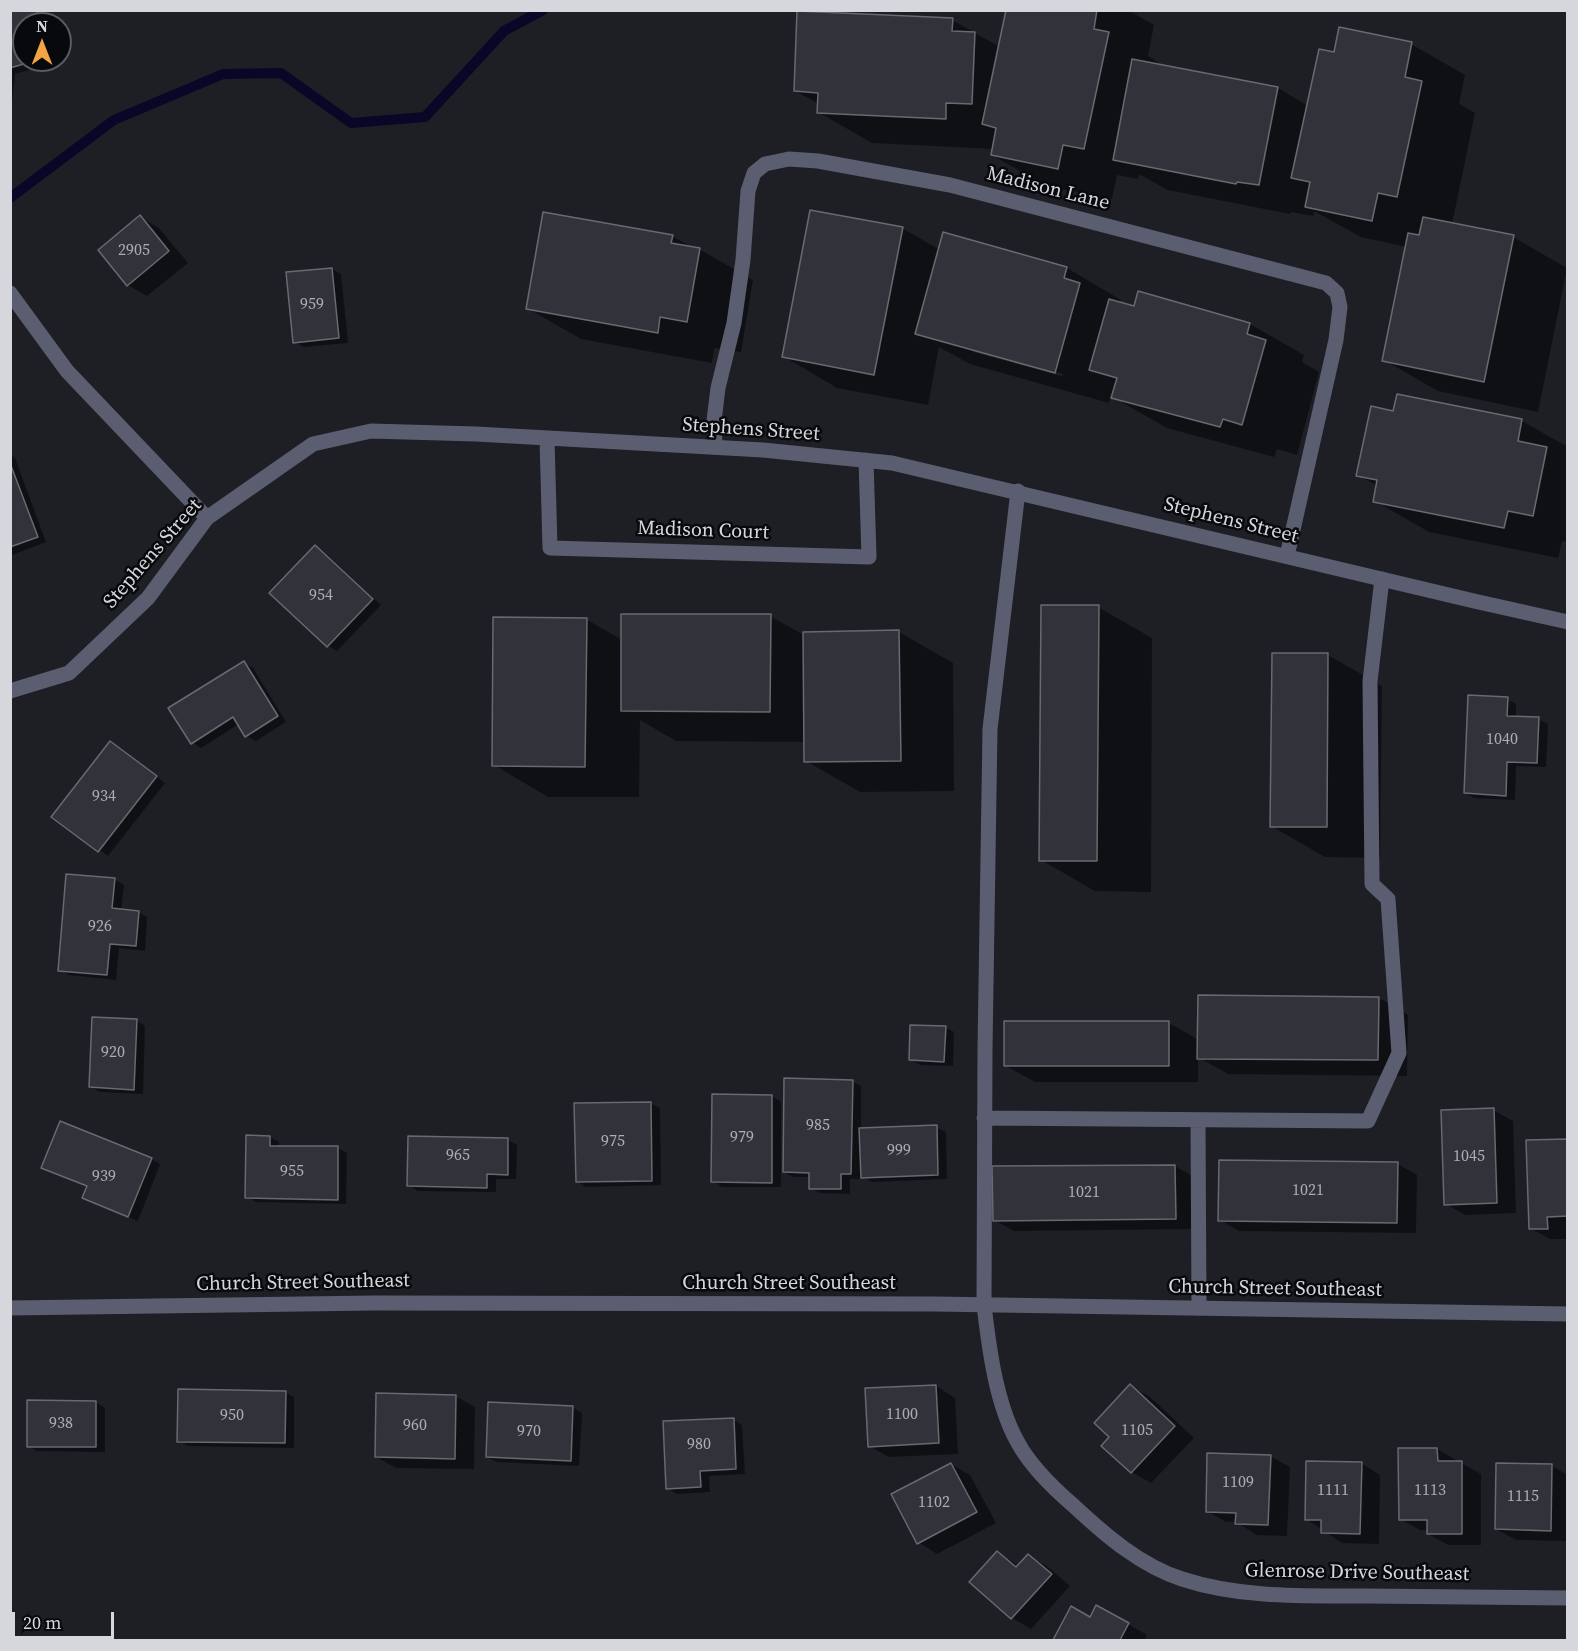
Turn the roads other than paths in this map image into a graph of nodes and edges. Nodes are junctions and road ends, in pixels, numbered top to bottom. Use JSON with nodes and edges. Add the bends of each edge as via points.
{"nodes":[{"id":1,"x":10,"y":293,"type":"edge"},
{"id":2,"x":547,"y":438,"type":"junction"},
{"id":3,"x":715,"y":447,"type":"junction"},
{"id":4,"x":866,"y":460,"type":"junction"},
{"id":5,"x":1018,"y":491,"type":"junction"},
{"id":6,"x":207,"y":518,"type":"junction"},
{"id":7,"x":1287,"y":556,"type":"junction"},
{"id":8,"x":1382,"y":579,"type":"junction"},
{"id":9,"x":1568,"y":622,"type":"edge"},
{"id":10,"x":10,"y":692,"type":"edge"},
{"id":11,"x":984,"y":1118,"type":"junction"},
{"id":12,"x":1198,"y":1120,"type":"junction"},
{"id":13,"x":984,"y":1305,"type":"junction"},
{"id":14,"x":10,"y":1308,"type":"edge"},
{"id":15,"x":1198,"y":1308,"type":"junction"},
{"id":16,"x":1568,"y":1314,"type":"edge"},
{"id":17,"x":1568,"y":1598,"type":"edge"}],
"edges":[{"from":1,"to":6,"type":"street","via":[[67,371]]},
{"from":2,"to":3,"type":"street","name":"Stephens Street"},
{"from":2,"to":4,"type":"street","name":"Madison Court","via":[[550,548],[869,556]]},
{"from":2,"to":6,"type":"street","name":"Stephens Street","via":[[371,431],[314,444]]},
{"from":3,"to":4,"type":"street","name":"Stephens Street"},
{"from":3,"to":7,"type":"street","name":"Madison Lane","via":[[718,388],[734,323],[748,191],[754,173],[765,164],[789,159],[865,168],[950,185],[1326,283],[1337,293],[1340,307],[1336,340]]},
{"from":4,"to":5,"type":"street","name":"Stephens Street"},
{"from":5,"to":7,"type":"street","name":"Stephens Street"},
{"from":5,"to":11,"type":"street","name":"Glenrose Drive Southeast","via":[[990,729]]},
{"from":6,"to":10,"type":"street","name":"Stephens Street","via":[[148,598],[69,673]]},
{"from":7,"to":8,"type":"street","name":"Stephens Street"},
{"from":8,"to":9,"type":"street","name":"Stephens Street"},
{"from":8,"to":12,"type":"street","via":[[1370,681],[1372,884],[1389,899],[1399,1053],[1368,1121]]},
{"from":11,"to":12,"type":"street"},
{"from":11,"to":13,"type":"street","name":"Glenrose Drive Southeast"},
{"from":12,"to":15,"type":"street"},
{"from":13,"to":14,"type":"street","name":"Church Street Southeast","via":[[374,1303]]},
{"from":13,"to":15,"type":"street","name":"Church Street Southeast"},
{"from":13,"to":17,"type":"street","name":"Glenrose Drive Southeast","via":[[1000,1393],[1017,1442],[1042,1475],[1095,1526],[1154,1567],[1182,1579],[1240,1592]]},
{"from":15,"to":16,"type":"street","name":"Church Street Southeast"}]}
